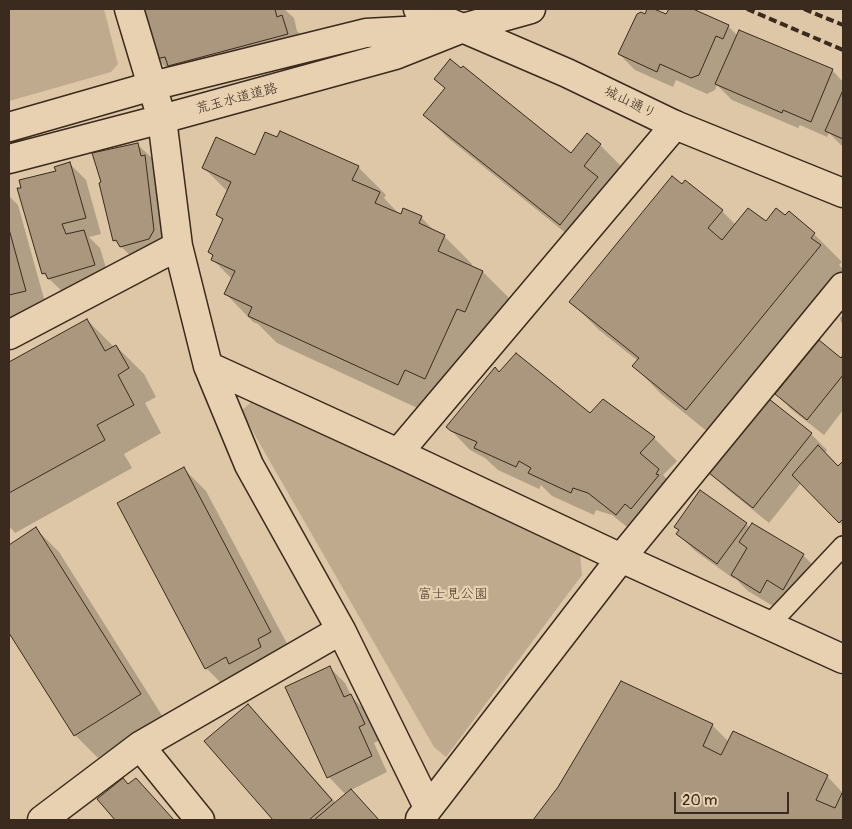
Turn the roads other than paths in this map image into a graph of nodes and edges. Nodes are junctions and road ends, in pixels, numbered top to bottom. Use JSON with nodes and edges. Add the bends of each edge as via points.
{"nodes":[{"id":1,"x":129,"y":9,"type":"edge"},
{"id":2,"x":418,"y":9,"type":"edge"},
{"id":3,"x":531,"y":9,"type":"edge"},
{"id":4,"x":463,"y":28,"type":"junction"},
{"id":5,"x":152,"y":86,"type":"junction"},
{"id":6,"x":162,"y":120,"type":"junction"},
{"id":7,"x":675,"y":125,"type":"junction"},
{"id":8,"x":9,"y":128,"type":"edge"},
{"id":9,"x":9,"y":159,"type":"edge"},
{"id":10,"x":843,"y":193,"type":"edge"},
{"id":11,"x":178,"y":246,"type":"junction"},
{"id":12,"x":843,"y":287,"type":"edge"},
{"id":13,"x":9,"y":334,"type":"edge"},
{"id":14,"x":208,"y":366,"type":"junction"},
{"id":15,"x":398,"y":453,"type":"junction"},
{"id":16,"x":843,"y":546,"type":"edge"},
{"id":17,"x":621,"y":558,"type":"junction"},
{"id":18,"x":769,"y":625,"type":"junction"},
{"id":19,"x":341,"y":630,"type":"junction"},
{"id":20,"x":843,"y":659,"type":"edge"},
{"id":21,"x":140,"y":746,"type":"junction"},
{"id":22,"x":424,"y":813,"type":"edge"},
{"id":23,"x":42,"y":820,"type":"edge"},
{"id":24,"x":200,"y":820,"type":"edge"}],
"edges":[{"from":1,"to":5,"type":"street"},
{"from":2,"to":4,"type":"street","name":"城山通り"},
{"from":3,"to":4,"type":"street","name":"荒玉水道道路"},
{"from":4,"to":5,"type":"street","name":"荒玉水道道路","via":[[366,33]]},
{"from":4,"to":6,"type":"street","name":"荒玉水道道路","via":[[395,55]]},
{"from":4,"to":7,"type":"street","name":"城山通り"},
{"from":5,"to":6,"type":"street"},
{"from":5,"to":8,"type":"street","name":"荒玉水道道路"},
{"from":6,"to":9,"type":"street","name":"荒玉水道道路"},
{"from":6,"to":11,"type":"street"},
{"from":7,"to":10,"type":"street","name":"城山通り"},
{"from":7,"to":15,"type":"street"},
{"from":11,"to":13,"type":"street"},
{"from":11,"to":14,"type":"street"},
{"from":12,"to":17,"type":"street"},
{"from":14,"to":15,"type":"street"},
{"from":14,"to":19,"type":"street","via":[[249,465]]},
{"from":15,"to":17,"type":"street"},
{"from":16,"to":18,"type":"lane"},
{"from":17,"to":18,"type":"street"},
{"from":17,"to":22,"type":"street"},
{"from":18,"to":20,"type":"street"},
{"from":19,"to":21,"type":"street"},
{"from":19,"to":22,"type":"street"},
{"from":21,"to":23,"type":"street"},
{"from":21,"to":24,"type":"street"}]}
